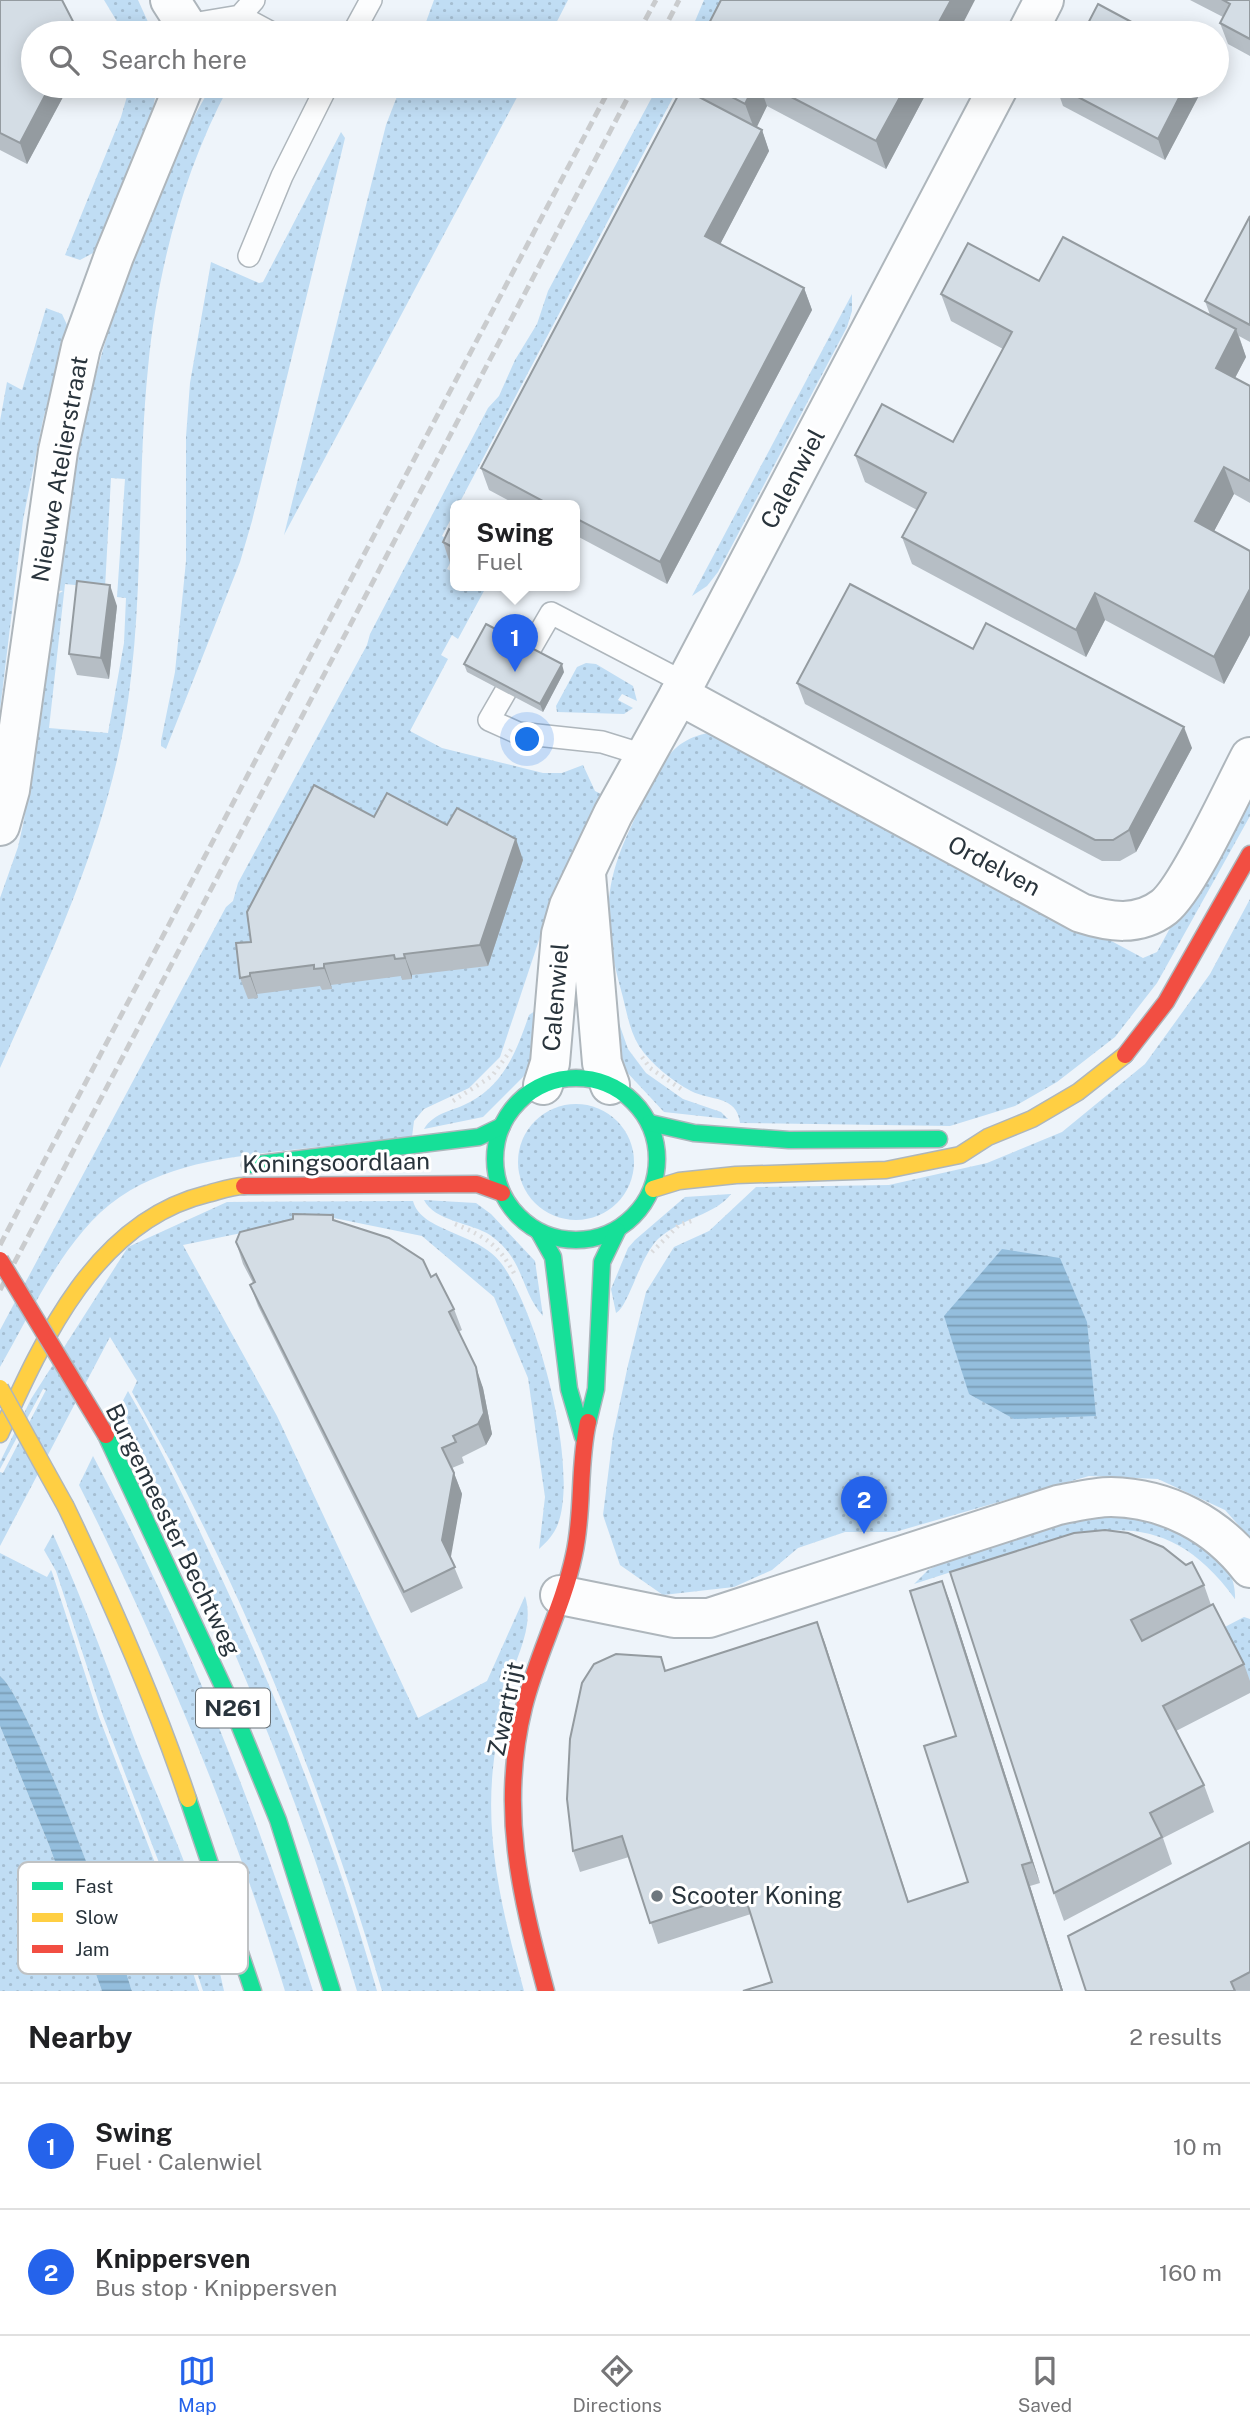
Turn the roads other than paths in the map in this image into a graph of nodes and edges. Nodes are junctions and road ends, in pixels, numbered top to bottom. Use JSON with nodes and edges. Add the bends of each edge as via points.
{"nodes":[{"id":1,"x":371,"y":0,"type":"edge"},
{"id":2,"x":1044,"y":0,"type":"edge"},
{"id":3,"x":247,"y":8,"type":"edge"},
{"id":4,"x":181,"y":19,"type":"edge"},
{"id":5,"x":260,"y":21,"type":"edge"},
{"id":6,"x":360,"y":21,"type":"edge"},
{"id":7,"x":1033,"y":21,"type":"edge"},
{"id":8,"x":179,"y":98,"type":"edge"},
{"id":9,"x":321,"y":98,"type":"edge"},
{"id":10,"x":993,"y":98,"type":"edge"},
{"id":11,"x":249,"y":256,"type":"dead end"},
{"id":12,"x":682,"y":689,"type":"junction"},
{"id":13,"x":644,"y":755,"type":"junction"},
{"id":14,"x":1250,"y":757,"type":"edge"},
{"id":15,"x":0,"y":826,"type":"edge"},
{"id":16,"x":1250,"y":854,"type":"edge"},
{"id":17,"x":586,"y":872,"type":"junction"},
{"id":18,"x":543,"y":1085,"type":"junction"},
{"id":19,"x":610,"y":1085,"type":"junction"},
{"id":20,"x":650,"y":1123,"type":"junction"},
{"id":21,"x":502,"y":1126,"type":"junction"},
{"id":22,"x":988,"y":1137,"type":"junction"},
{"id":23,"x":237,"y":1167,"type":"dead end"},
{"id":24,"x":653,"y":1189,"type":"junction"},
{"id":25,"x":502,"y":1193,"type":"junction"},
{"id":26,"x":617,"y":1231,"type":"junction"},
{"id":27,"x":539,"y":1232,"type":"junction"},
{"id":28,"x":0,"y":1260,"type":"edge"},
{"id":29,"x":46,"y":1303,"type":"dead end"},
{"id":30,"x":26,"y":1337,"type":"dead end"},
{"id":31,"x":9,"y":1369,"type":"dead end"},
{"id":32,"x":0,"y":1389,"type":"edge"},
{"id":33,"x":0,"y":1434,"type":"edge"},
{"id":34,"x":584,"y":1440,"type":"junction"},
{"id":35,"x":1250,"y":1568,"type":"edge"},
{"id":36,"x":560,"y":1595,"type":"junction"},
{"id":37,"x":209,"y":1862,"type":"edge"},
{"id":38,"x":247,"y":1974,"type":"edge"},
{"id":39,"x":253,"y":1991,"type":"edge"},
{"id":40,"x":332,"y":1991,"type":"edge"},
{"id":41,"x":546,"y":1991,"type":"edge"}],
"edges":[{"from":1,"to":6,"type":"lane"},
{"from":2,"to":7,"type":"street"},
{"from":3,"to":4,"type":"lane"},
{"from":3,"to":5,"type":"lane"},
{"from":8,"to":15,"type":"street","name":"Nieuwe Atelierstraat","via":[[81,347],[58,451],[10,790]]},
{"from":9,"to":11,"type":"lane"},
{"from":10,"to":12,"type":"street","name":"Calenwiel"},
{"from":12,"to":13,"type":"street","name":"Calenwiel"},
{"from":12,"to":13,"type":"lane","via":[[551,613],[489,720],[518,733],[602,742]]},
{"from":12,"to":14,"type":"street","name":"Ordelven","via":[[1081,913],[1112,922],[1140,918],[1164,906],[1180,886]]},
{"from":13,"to":17,"type":"street","name":"Calenwiel"},
{"from":16,"to":22,"type":"street","via":[[1167,1002],[1122,1059],[1055,1106]]},
{"from":17,"to":18,"type":"street","name":"Calenwiel","via":[[561,934],[550,1063]]},
{"from":17,"to":19,"type":"street","name":"Calenwiel","via":[[602,1063]]},
{"from":18,"to":19,"type":"street","via":[[588,1079]]},
{"from":18,"to":21,"type":"street","via":[[512,1109]]},
{"from":19,"to":20,"type":"street","via":[[633,1101]]},
{"from":20,"to":22,"type":"street","via":[[675,1132],[793,1140],[874,1143]]},
{"from":20,"to":24,"type":"street","via":[[658,1167]]},
{"from":21,"to":23,"type":"street","name":"Koningsoordlaan","via":[[479,1137]]},
{"from":21,"to":25,"type":"street","via":[[496,1148]]},
{"from":22,"to":24,"type":"street","via":[[960,1155],[886,1170],[736,1175],[679,1181]]},
{"from":24,"to":26,"type":"street","via":[[644,1206]]},
{"from":25,"to":27,"type":"street","via":[[524,1222]]},
{"from":25,"to":33,"type":"street","name":"Koningsoordlaan","via":[[477,1184],[238,1186],[189,1198],[135,1226],[92,1269],[33,1361]]},
{"from":26,"to":27,"type":"street","via":[[591,1240],[564,1240]]},
{"from":26,"to":34,"type":"street","name":"Zwartrijt","via":[[602,1262],[596,1389]]},
{"from":27,"to":34,"type":"street","name":"Zwartrijt","via":[[553,1257],[569,1390]]},
{"from":28,"to":40,"type":"street","name":"Burgemeester Bechtweg","number":"N261","bridge":true,"via":[[106,1435],[222,1684],[278,1820]]},
{"from":29,"to":30,"type":"street"},
{"from":31,"to":32,"type":"street"},
{"from":32,"to":37,"type":"street","number":"N261","bridge":true,"via":[[66,1507],[117,1613],[160,1716]]},
{"from":34,"to":36,"type":"street","name":"Zwartrijt","via":[[581,1518]]},
{"from":35,"to":36,"type":"street","via":[[1232,1545],[1200,1521],[1160,1504],[1111,1497],[1058,1505],[709,1618],[674,1618]]},
{"from":36,"to":41,"type":"street","name":"Zwartrijt","via":[[524,1707],[514,1790],[520,1892]]},
{"from":38,"to":39,"type":"street","number":"N261","bridge":true}]}
